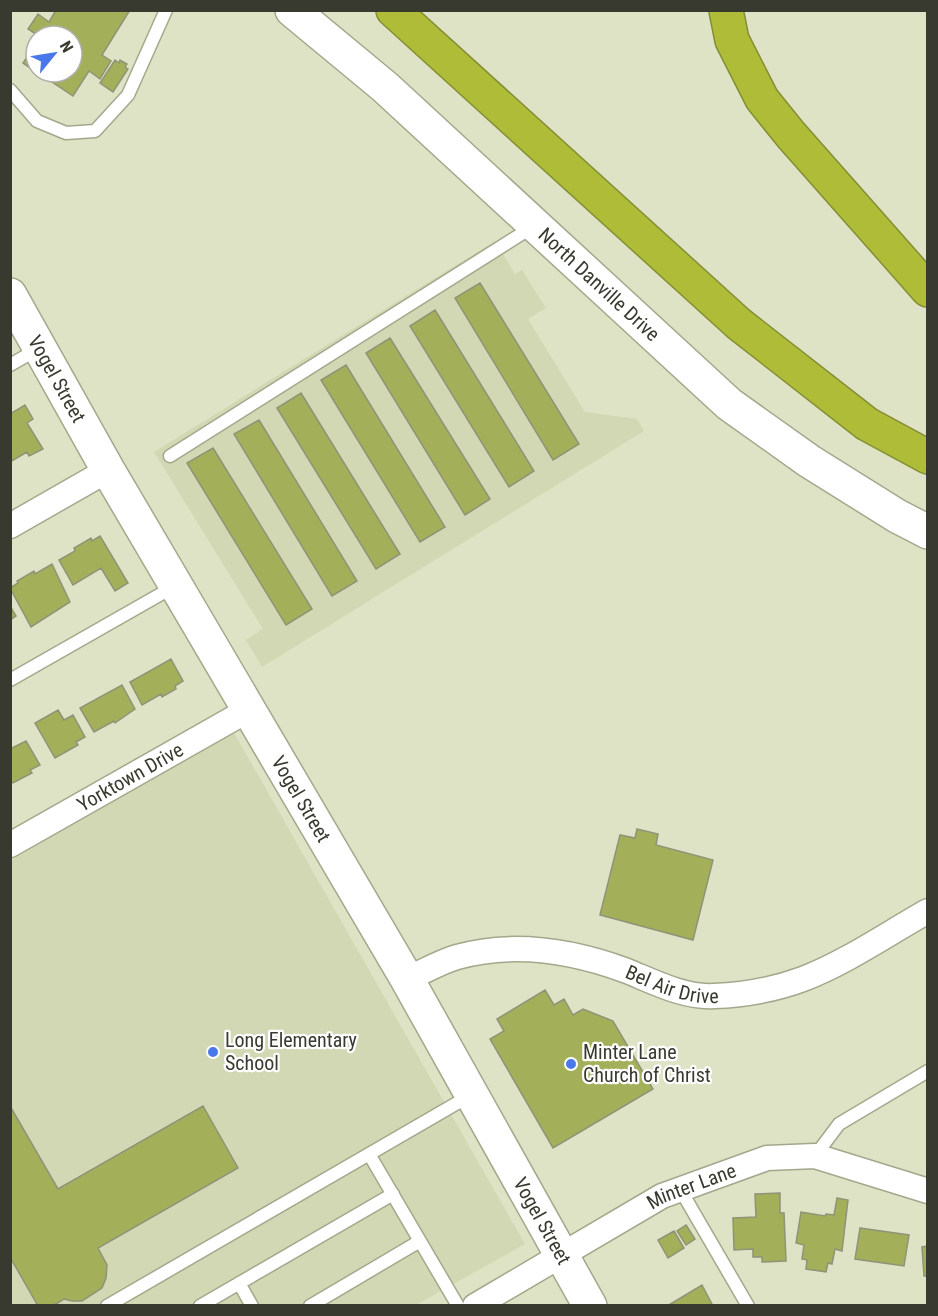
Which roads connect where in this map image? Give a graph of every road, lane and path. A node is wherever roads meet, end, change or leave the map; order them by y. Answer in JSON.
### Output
{"nodes":[{"id":1,"x":166,"y":10,"type":"edge"},
{"id":2,"x":292,"y":10,"type":"edge"},
{"id":3,"x":393,"y":10,"type":"edge"},
{"id":4,"x":726,"y":10,"type":"edge"},
{"id":5,"x":10,"y":90,"type":"edge"},
{"id":6,"x":535,"y":226,"type":"junction"},
{"id":7,"x":927,"y":290,"type":"edge"},
{"id":8,"x":10,"y":295,"type":"edge"},
{"id":9,"x":40,"y":348,"type":"junction"},
{"id":10,"x":10,"y":365,"type":"edge"},
{"id":11,"x":170,"y":456,"type":"dead end"},
{"id":12,"x":927,"y":457,"type":"edge"},
{"id":13,"x":108,"y":470,"type":"junction"},
{"id":14,"x":10,"y":526,"type":"edge"},
{"id":15,"x":927,"y":532,"type":"edge"},
{"id":16,"x":176,"y":586,"type":"junction"},
{"id":17,"x":10,"y":680,"type":"edge"},
{"id":18,"x":250,"y":710,"type":"junction"},
{"id":19,"x":10,"y":845,"type":"edge"},
{"id":20,"x":927,"y":910,"type":"edge"},
{"id":21,"x":407,"y":979,"type":"junction"},
{"id":22,"x":927,"y":1071,"type":"edge"},
{"id":23,"x":471,"y":1095,"type":"junction"},
{"id":24,"x":369,"y":1154,"type":"junction"},
{"id":25,"x":814,"y":1156,"type":"junction"},
{"id":26,"x":680,"y":1189,"type":"junction"},
{"id":27,"x":927,"y":1191,"type":"edge"},
{"id":28,"x":393,"y":1194,"type":"junction"},
{"id":29,"x":420,"y":1241,"type":"junction"},
{"id":30,"x":562,"y":1256,"type":"junction"},
{"id":31,"x":239,"y":1283,"type":"junction"},
{"id":32,"x":107,"y":1305,"type":"edge"},
{"id":33,"x":200,"y":1305,"type":"edge"},
{"id":34,"x":252,"y":1305,"type":"edge"},
{"id":35,"x":310,"y":1305,"type":"edge"},
{"id":36,"x":458,"y":1305,"type":"edge"},
{"id":37,"x":475,"y":1305,"type":"edge"},
{"id":38,"x":590,"y":1305,"type":"edge"},
{"id":39,"x":748,"y":1305,"type":"edge"}],
"edges":[{"from":1,"to":5,"type":"lane"},
{"from":2,"to":6,"type":"street","name":"North Danville Drive"},
{"from":3,"to":12,"type":"highway"},
{"from":4,"to":7,"type":"highway"},
{"from":6,"to":11,"type":"lane"},
{"from":6,"to":15,"type":"street","name":"North Danville Drive"},
{"from":8,"to":9,"type":"street","name":"Vogel Street"},
{"from":9,"to":10,"type":"lane"},
{"from":9,"to":13,"type":"street","name":"Vogel Street"},
{"from":13,"to":14,"type":"street"},
{"from":13,"to":16,"type":"street","name":"Vogel Street"},
{"from":16,"to":17,"type":"lane"},
{"from":16,"to":18,"type":"street","name":"Vogel Street"},
{"from":18,"to":19,"type":"street","name":"Yorktown Drive"},
{"from":18,"to":21,"type":"street","name":"Vogel Street"},
{"from":20,"to":21,"type":"street","name":"Bel Air Drive"},
{"from":21,"to":23,"type":"street","name":"Vogel Street"},
{"from":22,"to":25,"type":"lane"},
{"from":23,"to":24,"type":"lane"},
{"from":23,"to":30,"type":"street","name":"Vogel Street"},
{"from":24,"to":28,"type":"lane"},
{"from":24,"to":32,"type":"lane"},
{"from":25,"to":26,"type":"street","name":"Minter Lane"},
{"from":25,"to":27,"type":"street","name":"Minter Lane"},
{"from":26,"to":30,"type":"street","name":"Minter Lane"},
{"from":26,"to":39,"type":"lane"},
{"from":28,"to":29,"type":"lane"},
{"from":28,"to":31,"type":"lane"},
{"from":29,"to":35,"type":"lane"},
{"from":29,"to":36,"type":"lane"},
{"from":30,"to":37,"type":"street","name":"Minter Lane"},
{"from":30,"to":38,"type":"street","name":"Vogel Street"},
{"from":31,"to":33,"type":"lane"},
{"from":31,"to":34,"type":"lane"}]}
